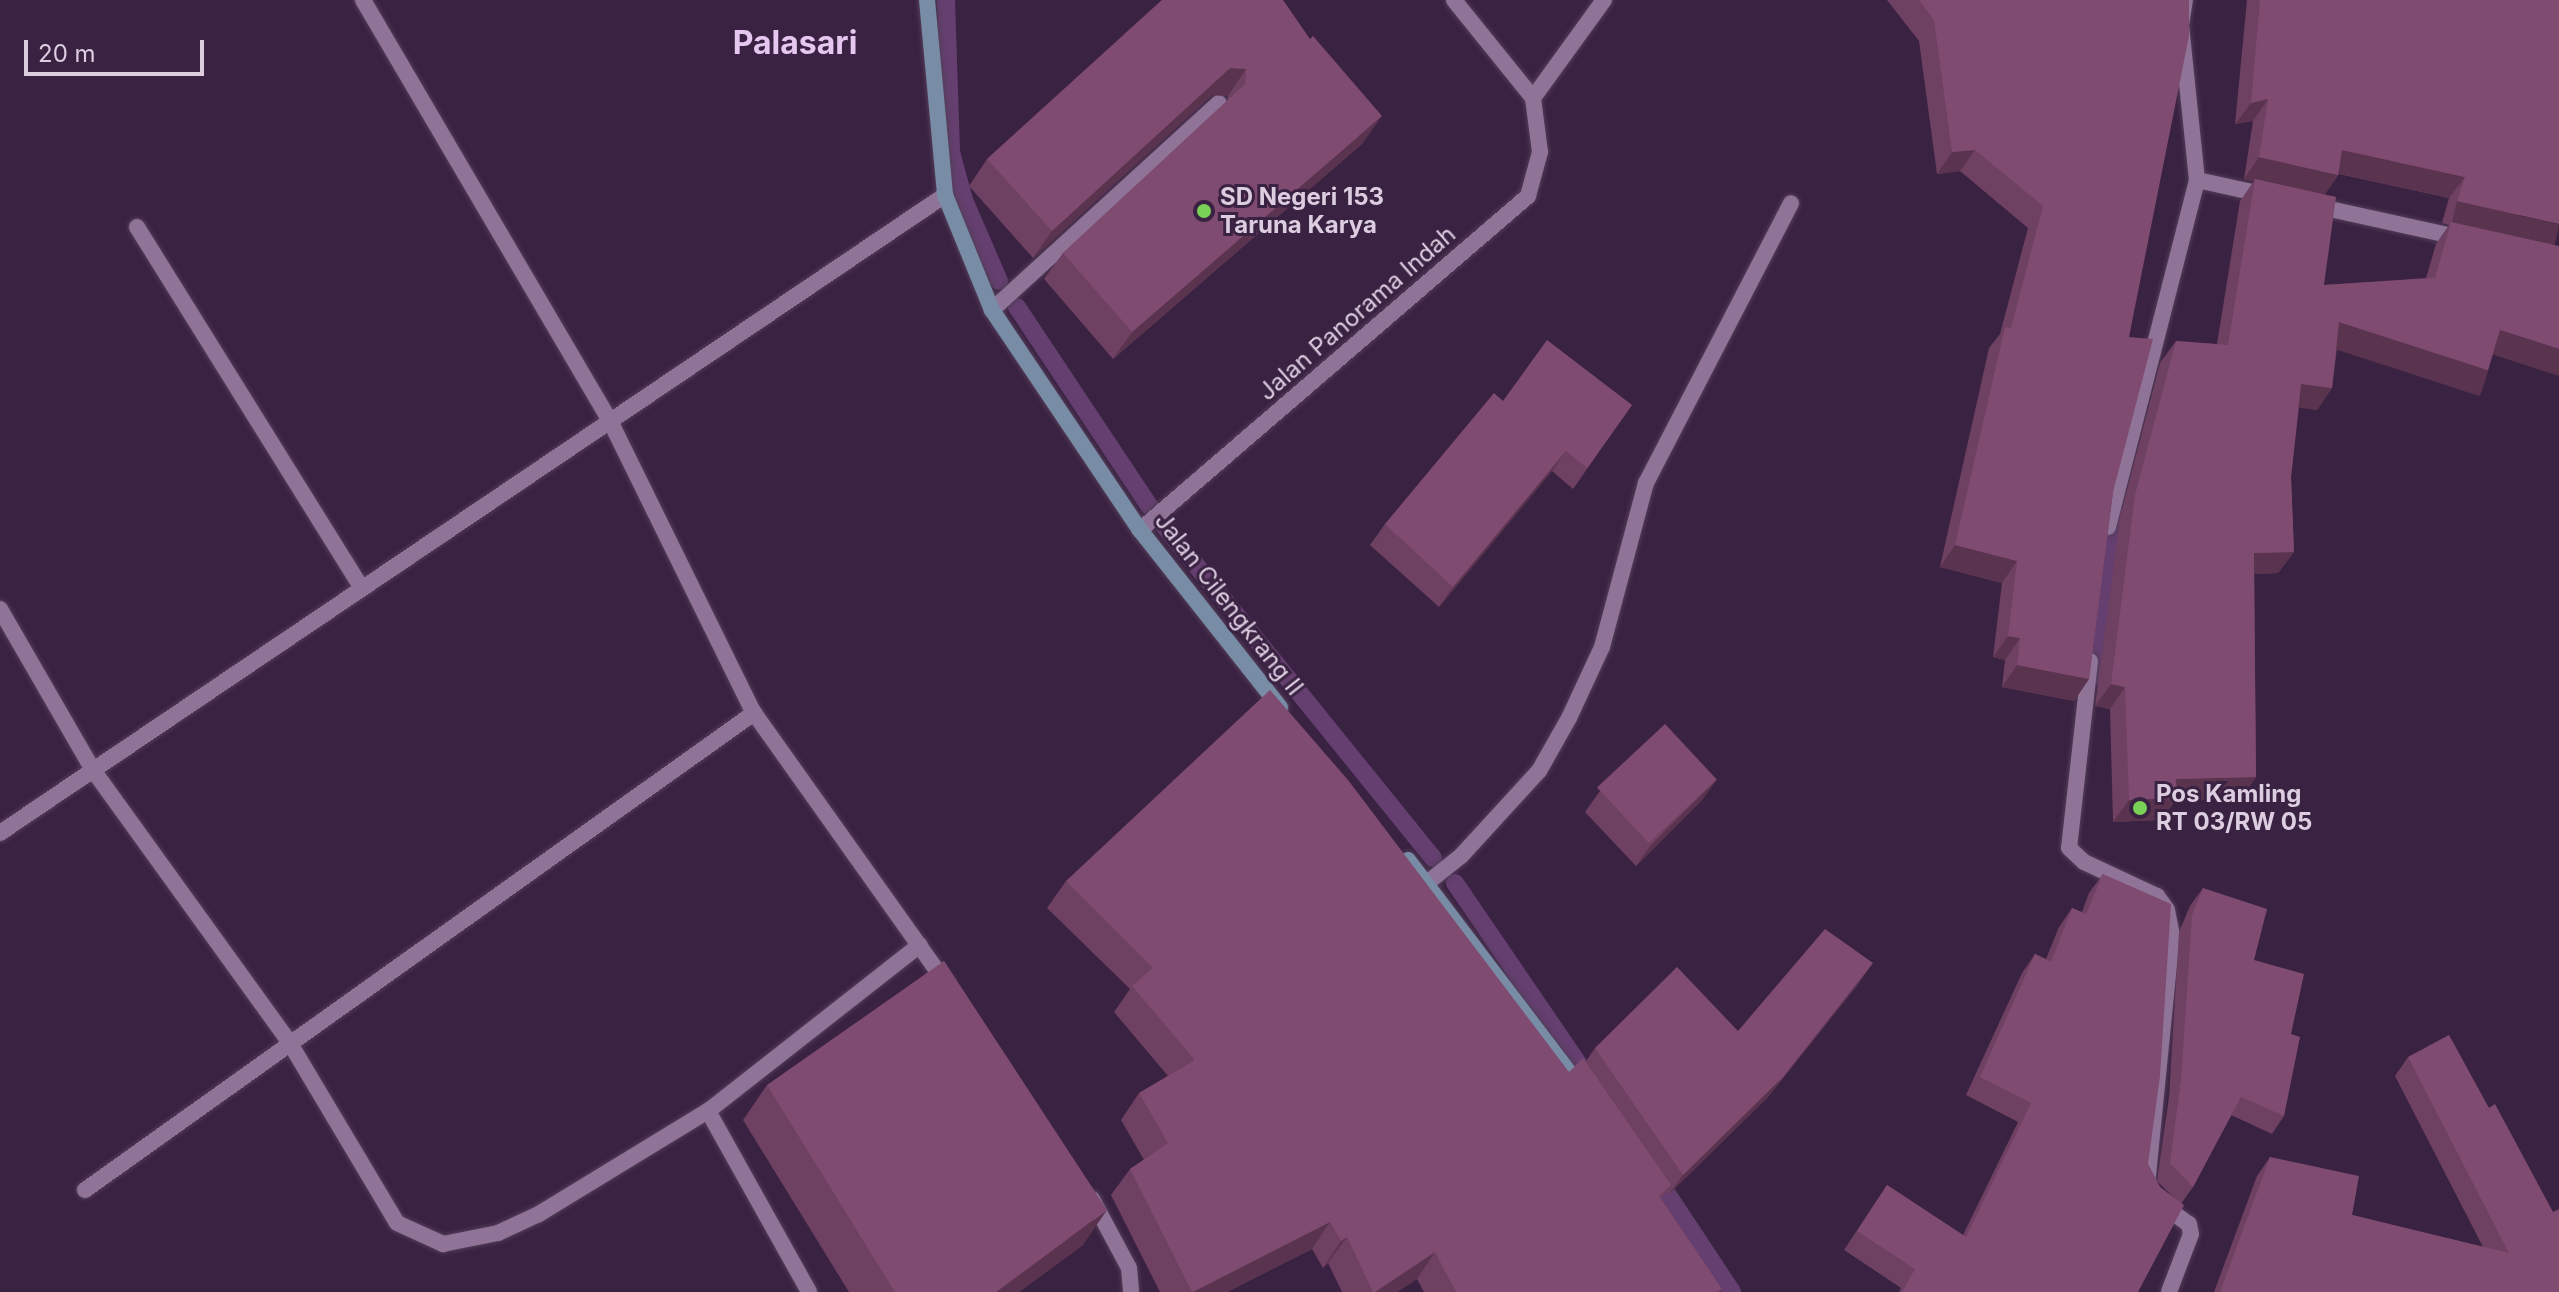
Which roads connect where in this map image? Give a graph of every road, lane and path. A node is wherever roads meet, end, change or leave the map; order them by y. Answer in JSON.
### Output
{"nodes":[{"id":1,"x":363,"y":0,"type":"edge"},
{"id":2,"x":927,"y":0,"type":"edge"},
{"id":3,"x":1454,"y":0,"type":"edge"},
{"id":4,"x":1604,"y":0,"type":"edge"},
{"id":5,"x":2185,"y":0,"type":"edge"},
{"id":6,"x":1533,"y":98,"type":"junction"},
{"id":7,"x":1219,"y":103,"type":"edge"},
{"id":8,"x":2197,"y":180,"type":"junction"},
{"id":9,"x":945,"y":195,"type":"junction"},
{"id":10,"x":1791,"y":203,"type":"dead end"},
{"id":11,"x":137,"y":227,"type":"dead end"},
{"id":12,"x":2484,"y":243,"type":"edge"},
{"id":13,"x":992,"y":310,"type":"junction"},
{"id":14,"x":611,"y":423,"type":"junction"},
{"id":15,"x":1140,"y":530,"type":"junction"},
{"id":16,"x":2105,"y":547,"type":"edge"},
{"id":17,"x":362,"y":588,"type":"junction"},
{"id":18,"x":0,"y":609,"type":"edge"},
{"id":19,"x":2093,"y":641,"type":"edge"},
{"id":20,"x":754,"y":713,"type":"junction"},
{"id":21,"x":1287,"y":716,"type":"edge"},
{"id":22,"x":93,"y":770,"type":"junction"},
{"id":23,"x":0,"y":833,"type":"edge"},
{"id":24,"x":1398,"y":849,"type":"edge"},
{"id":25,"x":1427,"y":883,"type":"junction"},
{"id":26,"x":920,"y":945,"type":"junction"},
{"id":27,"x":955,"y":996,"type":"edge"},
{"id":28,"x":291,"y":1045,"type":"junction"},
{"id":29,"x":1587,"y":1096,"type":"edge"},
{"id":30,"x":708,"y":1111,"type":"junction"},
{"id":31,"x":1079,"y":1178,"type":"edge"},
{"id":32,"x":85,"y":1190,"type":"dead end"},
{"id":33,"x":809,"y":1292,"type":"edge"},
{"id":34,"x":1131,"y":1292,"type":"edge"},
{"id":35,"x":2169,"y":1292,"type":"edge"}],
"edges":[{"from":1,"to":14,"type":"street"},
{"from":2,"to":9,"type":"street","name":"Jalan Cilengkrang II"},
{"from":3,"to":6,"type":"street"},
{"from":4,"to":6,"type":"street"},
{"from":5,"to":8,"type":"street"},
{"from":6,"to":15,"type":"street","name":"Jalan Panorama Indah"},
{"from":7,"to":13,"type":"street"},
{"from":8,"to":12,"type":"street"},
{"from":8,"to":16,"type":"street"},
{"from":9,"to":13,"type":"street","name":"Jalan Cilengkrang II"},
{"from":9,"to":14,"type":"street"},
{"from":10,"to":25,"type":"street"},
{"from":11,"to":17,"type":"street"},
{"from":13,"to":15,"type":"street","name":"Jalan Cilengkrang II"},
{"from":14,"to":17,"type":"street"},
{"from":14,"to":20,"type":"street"},
{"from":15,"to":21,"type":"street","name":"Jalan Cilengkrang II"},
{"from":17,"to":22,"type":"street"},
{"from":18,"to":22,"type":"street"},
{"from":19,"to":35,"type":"street"},
{"from":20,"to":26,"type":"street"},
{"from":20,"to":28,"type":"street"},
{"from":22,"to":23,"type":"street"},
{"from":22,"to":28,"type":"street"},
{"from":24,"to":25,"type":"street"},
{"from":25,"to":29,"type":"street"},
{"from":26,"to":27,"type":"street"},
{"from":26,"to":30,"type":"street"},
{"from":28,"to":30,"type":"street"},
{"from":28,"to":32,"type":"street"},
{"from":30,"to":33,"type":"street"},
{"from":31,"to":34,"type":"street"}]}
